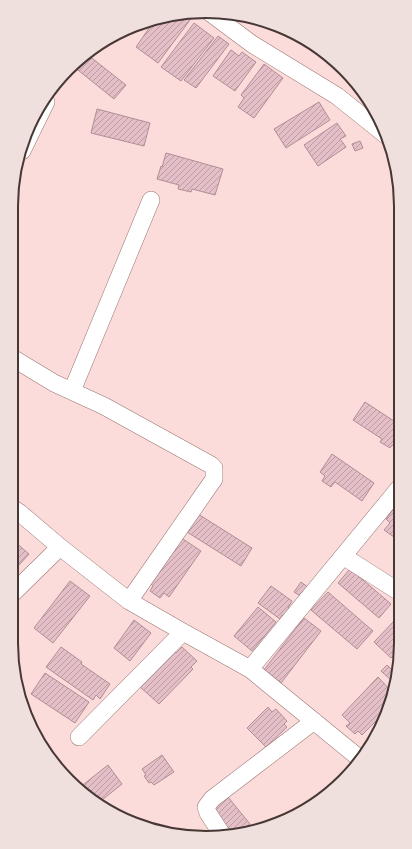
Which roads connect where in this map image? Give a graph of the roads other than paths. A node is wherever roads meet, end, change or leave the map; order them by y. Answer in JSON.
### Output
{"nodes":[{"id":1,"x":217,"y":18,"type":"edge"},
{"id":2,"x":377,"y":128,"type":"edge"},
{"id":3,"x":151,"y":200,"type":"dead end"},
{"id":4,"x":18,"y":361,"type":"edge"},
{"id":5,"x":72,"y":391,"type":"junction"},
{"id":6,"x":394,"y":494,"type":"edge"},
{"id":7,"x":18,"y":512,"type":"edge"},
{"id":8,"x":60,"y":547,"type":"junction"},
{"id":9,"x":343,"y":556,"type":"junction"},
{"id":10,"x":18,"y":588,"type":"edge"},
{"id":11,"x":394,"y":589,"type":"edge"},
{"id":12,"x":129,"y":601,"type":"junction"},
{"id":13,"x":183,"y":632,"type":"junction"},
{"id":14,"x":250,"y":669,"type":"junction"},
{"id":15,"x":314,"y":721,"type":"junction"},
{"id":16,"x":79,"y":737,"type":"dead end"},
{"id":17,"x":356,"y":756,"type":"edge"},
{"id":18,"x":220,"y":831,"type":"edge"}],
"edges":[{"from":1,"to":2,"type":"street"},
{"from":3,"to":5,"type":"street"},
{"from":4,"to":5,"type":"street"},
{"from":5,"to":12,"type":"street"},
{"from":6,"to":9,"type":"street"},
{"from":7,"to":8,"type":"street"},
{"from":8,"to":10,"type":"street"},
{"from":8,"to":12,"type":"street"},
{"from":9,"to":11,"type":"street"},
{"from":9,"to":14,"type":"street"},
{"from":12,"to":13,"type":"street"},
{"from":13,"to":14,"type":"street"},
{"from":13,"to":16,"type":"street"},
{"from":14,"to":15,"type":"street"},
{"from":15,"to":17,"type":"street"},
{"from":15,"to":18,"type":"street"}]}
